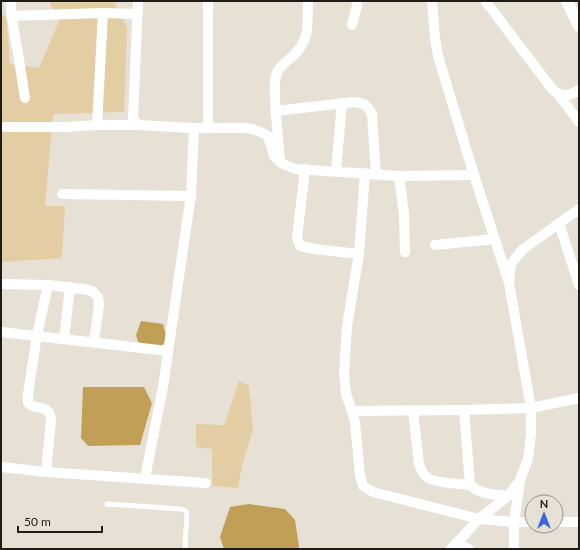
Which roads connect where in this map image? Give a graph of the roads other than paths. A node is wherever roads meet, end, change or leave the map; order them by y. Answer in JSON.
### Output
{"nodes":[{"id":1,"x":11,"y":1,"type":"edge"},
{"id":2,"x":138,"y":1,"type":"edge"},
{"id":3,"x":208,"y":1,"type":"edge"},
{"id":4,"x":308,"y":1,"type":"edge"},
{"id":5,"x":358,"y":1,"type":"edge"},
{"id":6,"x":432,"y":1,"type":"edge"},
{"id":7,"x":567,"y":1,"type":"edge"},
{"id":8,"x":486,"y":2,"type":"edge"},
{"id":9,"x":103,"y":13,"type":"junction"},
{"id":10,"x":138,"y":14,"type":"junction"},
{"id":11,"x":11,"y":16,"type":"junction"},
{"id":12,"x":352,"y":25,"type":"dead end"},
{"id":13,"x":579,"y":26,"type":"edge"},
{"id":14,"x":579,"y":90,"type":"edge"},
{"id":15,"x":559,"y":95,"type":"junction"},
{"id":16,"x":25,"y":98,"type":"dead end"},
{"id":17,"x":342,"y":104,"type":"junction"},
{"id":18,"x":276,"y":111,"type":"junction"},
{"id":19,"x":579,"y":122,"type":"edge"},
{"id":20,"x":97,"y":125,"type":"junction"},
{"id":21,"x":138,"y":125,"type":"junction"},
{"id":22,"x":5,"y":128,"type":"dead end"},
{"id":23,"x":194,"y":128,"type":"junction"},
{"id":24,"x":208,"y":128,"type":"junction"},
{"id":25,"x":281,"y":163,"type":"junction"},
{"id":26,"x":305,"y":169,"type":"junction"},
{"id":27,"x":336,"y":171,"type":"junction"},
{"id":28,"x":365,"y":173,"type":"junction"},
{"id":29,"x":376,"y":174,"type":"junction"},
{"id":30,"x":474,"y":175,"type":"junction"},
{"id":31,"x":399,"y":176,"type":"junction"},
{"id":32,"x":62,"y":194,"type":"dead end"},
{"id":33,"x":191,"y":196,"type":"junction"},
{"id":34,"x":579,"y":209,"type":"edge"},
{"id":35,"x":559,"y":224,"type":"junction"},
{"id":36,"x":495,"y":238,"type":"junction"},
{"id":37,"x":435,"y":245,"type":"dead end"},
{"id":38,"x":405,"y":252,"type":"dead end"},
{"id":39,"x":359,"y":254,"type":"junction"},
{"id":40,"x":509,"y":283,"type":"junction"},
{"id":41,"x":1,"y":284,"type":"edge"},
{"id":42,"x":48,"y":285,"type":"junction"},
{"id":43,"x":579,"y":285,"type":"edge"},
{"id":44,"x":70,"y":287,"type":"junction"},
{"id":45,"x":1,"y":332,"type":"edge"},
{"id":46,"x":37,"y":335,"type":"junction"},
{"id":47,"x":64,"y":339,"type":"junction"},
{"id":48,"x":94,"y":342,"type":"junction"},
{"id":49,"x":168,"y":351,"type":"junction"},
{"id":50,"x":579,"y":398,"type":"edge"},
{"id":51,"x":531,"y":408,"type":"junction"},
{"id":52,"x":464,"y":410,"type":"junction"},
{"id":53,"x":352,"y":411,"type":"junction"},
{"id":54,"x":413,"y":411,"type":"junction"},
{"id":55,"x":1,"y":467,"type":"edge"},
{"id":56,"x":46,"y":472,"type":"junction"},
{"id":57,"x":145,"y":478,"type":"junction"},
{"id":58,"x":520,"y":480,"type":"junction"},
{"id":59,"x":206,"y":484,"type":"dead end"},
{"id":60,"x":470,"y":485,"type":"junction"},
{"id":61,"x":508,"y":496,"type":"junction"},
{"id":62,"x":107,"y":504,"type":"dead end"},
{"id":63,"x":479,"y":519,"type":"junction"},
{"id":64,"x":514,"y":522,"type":"junction"},
{"id":65,"x":524,"y":522,"type":"edge"},
{"id":66,"x":564,"y":522,"type":"edge"},
{"id":67,"x":579,"y":522,"type":"edge"},
{"id":68,"x":454,"y":546,"type":"edge"},
{"id":69,"x":186,"y":549,"type":"edge"},
{"id":70,"x":469,"y":549,"type":"edge"},
{"id":71,"x":514,"y":549,"type":"edge"}],
"edges":[{"from":1,"to":11,"type":"street"},
{"from":2,"to":10,"type":"street"},
{"from":3,"to":24,"type":"street"},
{"from":4,"to":18,"type":"street"},
{"from":5,"to":12,"type":"street"},
{"from":6,"to":30,"type":"street"},
{"from":7,"to":13,"type":"street"},
{"from":8,"to":15,"type":"street"},
{"from":9,"to":10,"type":"street"},
{"from":9,"to":11,"type":"street"},
{"from":9,"to":20,"type":"street"},
{"from":10,"to":21,"type":"street"},
{"from":11,"to":16,"type":"street"},
{"from":14,"to":15,"type":"street"},
{"from":15,"to":19,"type":"street"},
{"from":17,"to":18,"type":"street"},
{"from":17,"to":27,"type":"street"},
{"from":17,"to":29,"type":"street"},
{"from":18,"to":25,"type":"street"},
{"from":20,"to":21,"type":"street"},
{"from":20,"to":22,"type":"street"},
{"from":21,"to":23,"type":"street"},
{"from":23,"to":24,"type":"street"},
{"from":23,"to":33,"type":"street"},
{"from":24,"to":25,"type":"street"},
{"from":25,"to":26,"type":"street"},
{"from":26,"to":27,"type":"street"},
{"from":26,"to":39,"type":"street"},
{"from":27,"to":28,"type":"street"},
{"from":28,"to":29,"type":"street"},
{"from":28,"to":39,"type":"street"},
{"from":29,"to":31,"type":"street"},
{"from":30,"to":31,"type":"street"},
{"from":30,"to":36,"type":"street"},
{"from":31,"to":38,"type":"street"},
{"from":32,"to":33,"type":"street"},
{"from":33,"to":49,"type":"street"},
{"from":34,"to":35,"type":"street"},
{"from":35,"to":40,"type":"street"},
{"from":35,"to":43,"type":"street"},
{"from":36,"to":37,"type":"street"},
{"from":36,"to":40,"type":"street"},
{"from":39,"to":53,"type":"street"},
{"from":40,"to":51,"type":"street"},
{"from":41,"to":42,"type":"street"},
{"from":42,"to":44,"type":"street"},
{"from":42,"to":46,"type":"street"},
{"from":44,"to":47,"type":"street"},
{"from":44,"to":48,"type":"street"},
{"from":45,"to":46,"type":"street"},
{"from":46,"to":47,"type":"street"},
{"from":46,"to":56,"type":"street"},
{"from":47,"to":48,"type":"street"},
{"from":48,"to":49,"type":"street"},
{"from":49,"to":57,"type":"street"},
{"from":50,"to":51,"type":"street"},
{"from":51,"to":52,"type":"street"},
{"from":51,"to":58,"type":"street"},
{"from":52,"to":54,"type":"street"},
{"from":52,"to":60,"type":"street"},
{"from":53,"to":54,"type":"street"},
{"from":53,"to":63,"type":"street"},
{"from":54,"to":60,"type":"street"},
{"from":55,"to":56,"type":"street"},
{"from":56,"to":57,"type":"street"},
{"from":57,"to":59,"type":"street"},
{"from":58,"to":61,"type":"street"},
{"from":58,"to":64,"type":"street"},
{"from":60,"to":61,"type":"street"},
{"from":61,"to":63,"type":"street"},
{"from":62,"to":69,"type":"lane"},
{"from":63,"to":64,"type":"street"},
{"from":63,"to":68,"type":"street"},
{"from":64,"to":65,"type":"street"},
{"from":64,"to":71,"type":"street"},
{"from":66,"to":67,"type":"street"},
{"from":68,"to":70,"type":"street"}]}
